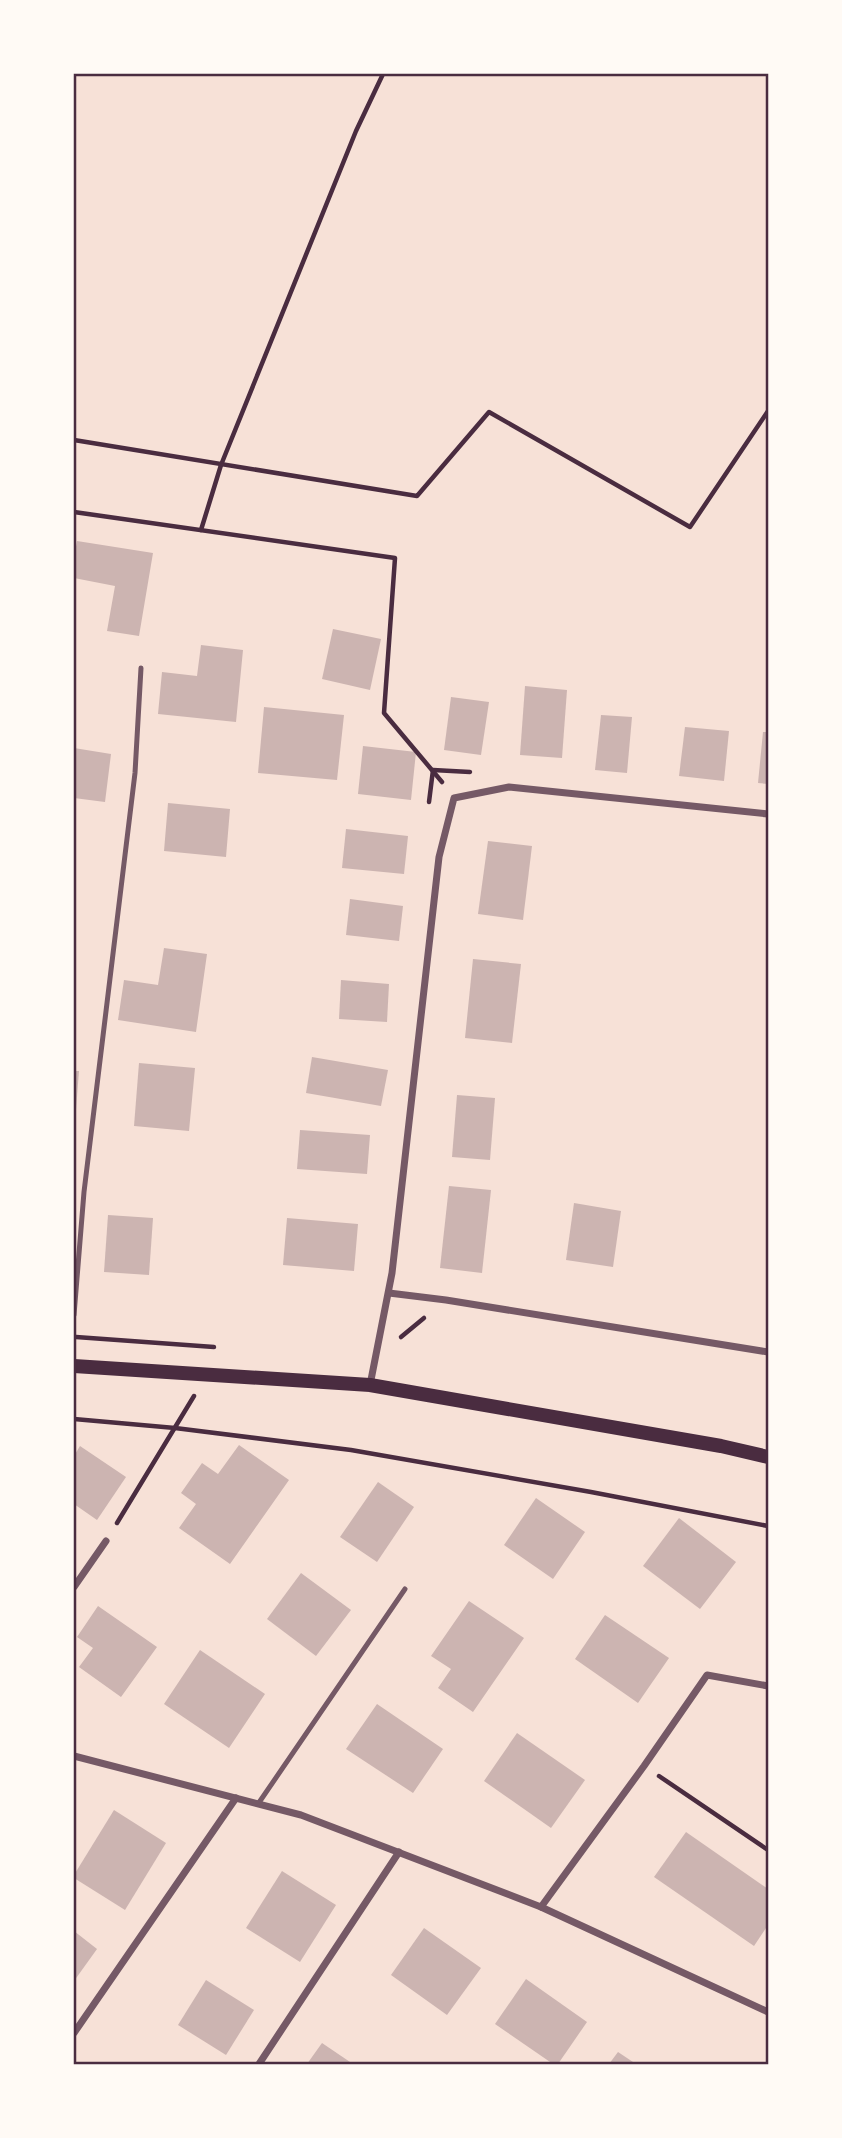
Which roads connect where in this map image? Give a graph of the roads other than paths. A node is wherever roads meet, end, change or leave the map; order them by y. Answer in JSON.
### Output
{"nodes":[{"id":1,"x":141,"y":668,"type":"dead end"},
{"id":2,"x":768,"y":814,"type":"edge"},
{"id":3,"x":389,"y":1293,"type":"junction"},
{"id":4,"x":74,"y":1315,"type":"edge"},
{"id":5,"x":768,"y":1352,"type":"edge"},
{"id":6,"x":74,"y":1366,"type":"edge"},
{"id":7,"x":370,"y":1385,"type":"junction"},
{"id":8,"x":768,"y":1457,"type":"edge"},
{"id":9,"x":106,"y":1541,"type":"road end"},
{"id":10,"x":74,"y":1587,"type":"edge"},
{"id":11,"x":405,"y":1589,"type":"dead end"},
{"id":12,"x":768,"y":1686,"type":"edge"},
{"id":13,"x":74,"y":1756,"type":"edge"},
{"id":14,"x":236,"y":1798,"type":"junction"},
{"id":15,"x":258,"y":1804,"type":"junction"},
{"id":16,"x":399,"y":1852,"type":"junction"},
{"id":17,"x":541,"y":1907,"type":"junction"},
{"id":18,"x":768,"y":2012,"type":"edge"},
{"id":19,"x":74,"y":2033,"type":"edge"},
{"id":20,"x":259,"y":2064,"type":"edge"}],
"edges":[{"from":1,"to":4,"type":"lane"},
{"from":2,"to":3,"type":"street"},
{"from":3,"to":5,"type":"street"},
{"from":3,"to":7,"type":"street"},
{"from":6,"to":7,"type":"main road"},
{"from":7,"to":8,"type":"main road"},
{"from":9,"to":10,"type":"street"},
{"from":11,"to":15,"type":"lane"},
{"from":12,"to":17,"type":"street"},
{"from":13,"to":14,"type":"street"},
{"from":14,"to":15,"type":"street"},
{"from":14,"to":19,"type":"street"},
{"from":15,"to":16,"type":"street"},
{"from":16,"to":17,"type":"street"},
{"from":16,"to":20,"type":"street"},
{"from":17,"to":18,"type":"street"}]}
